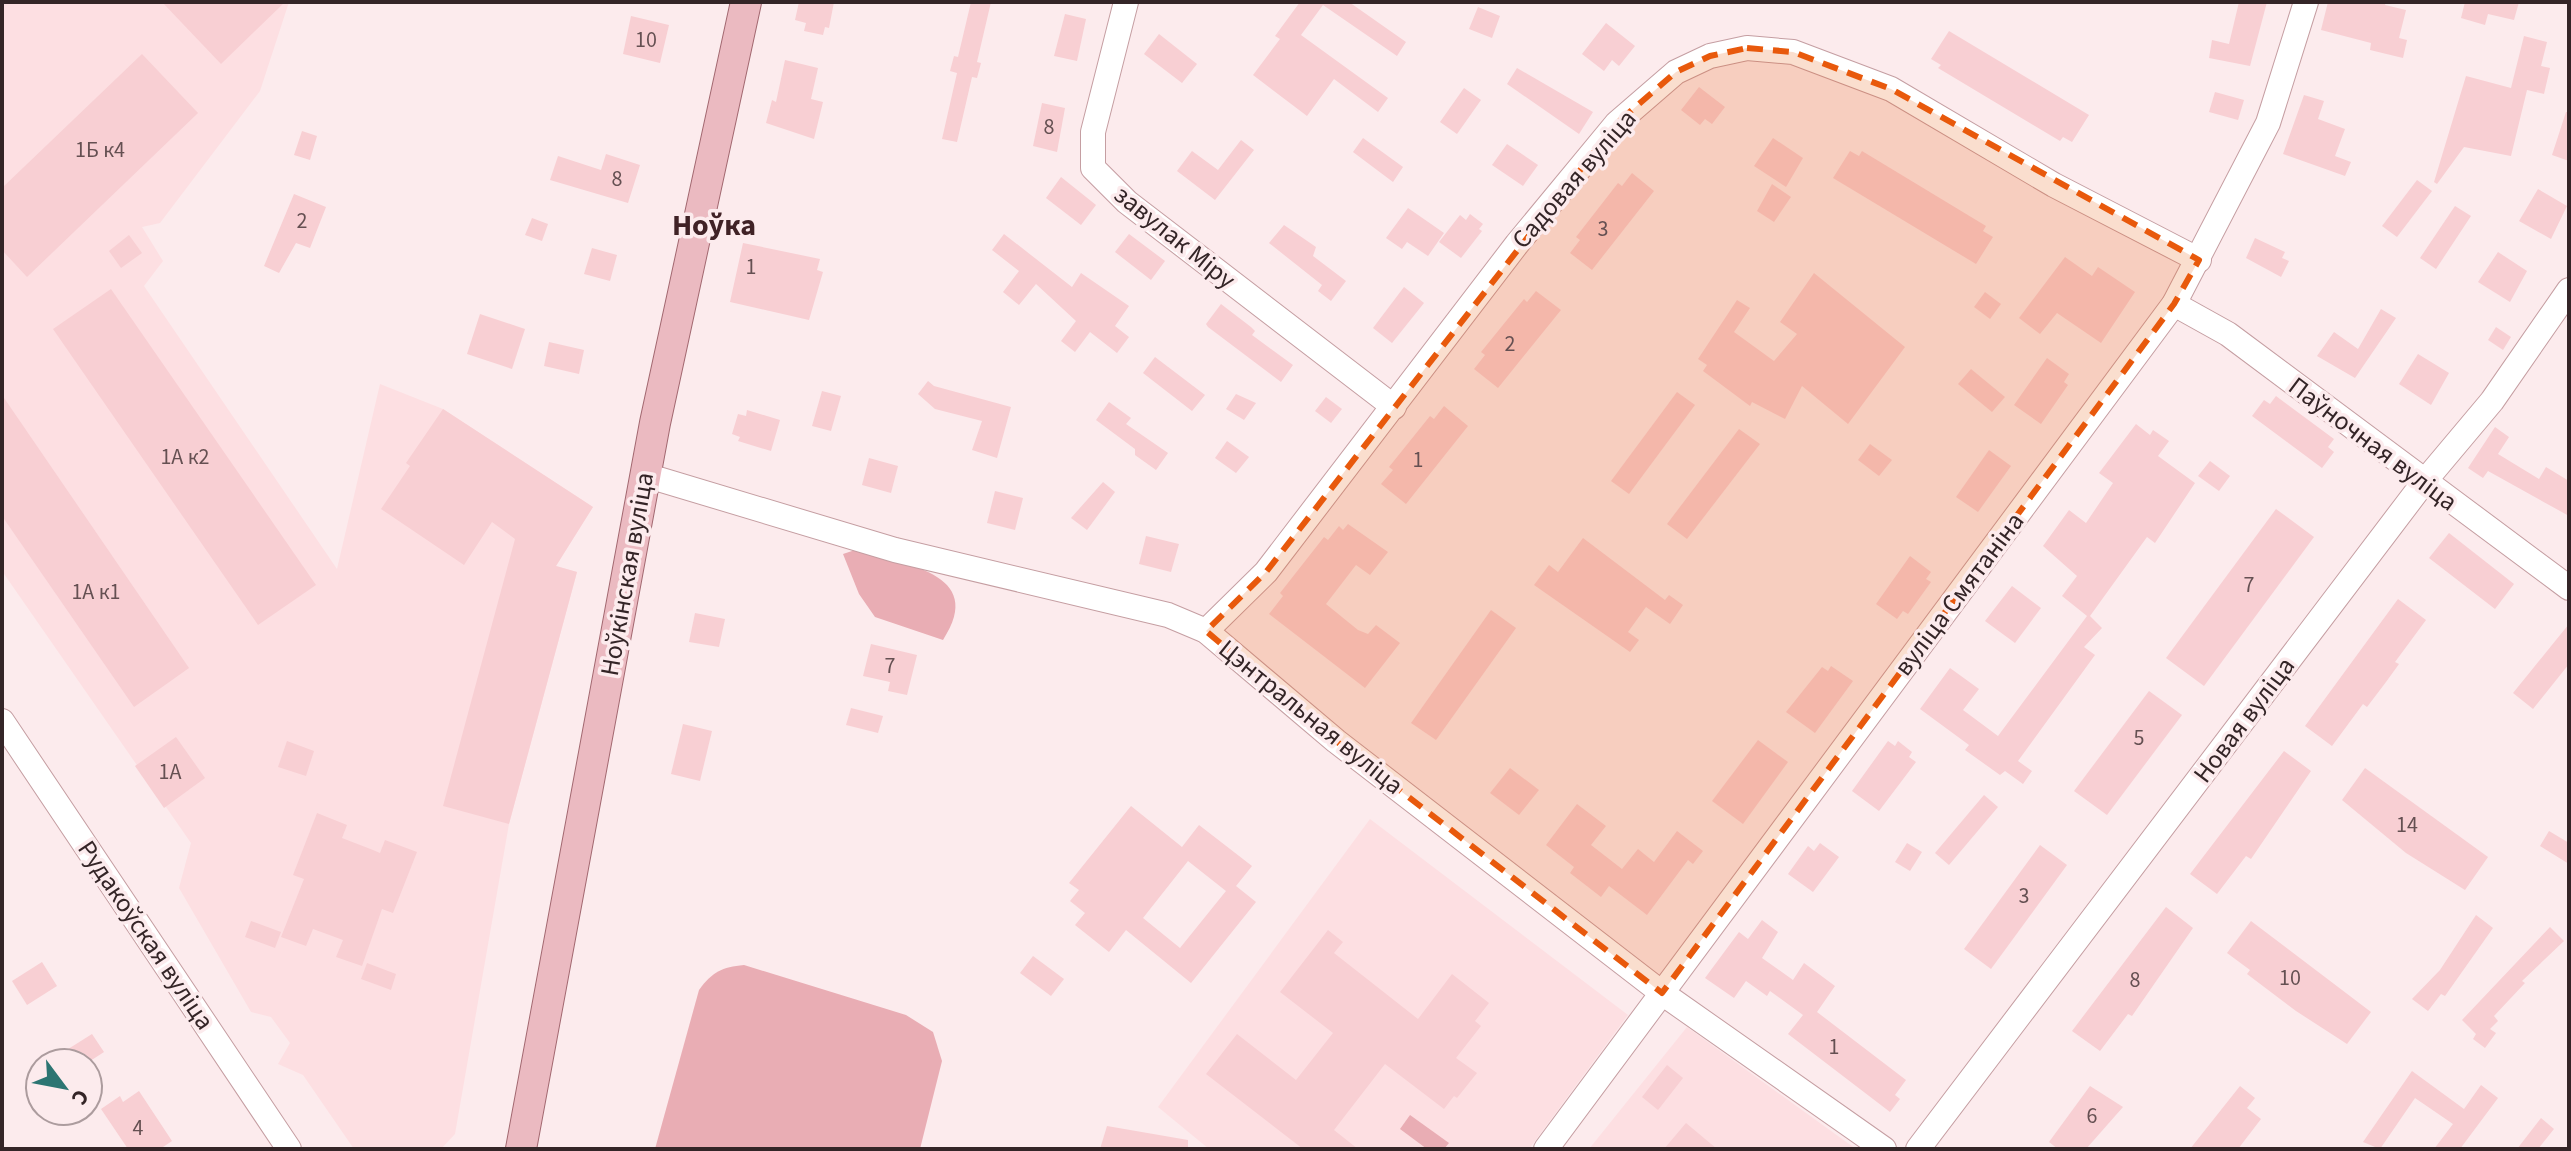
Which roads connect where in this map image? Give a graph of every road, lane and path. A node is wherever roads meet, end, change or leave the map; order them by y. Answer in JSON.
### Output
{"nodes":[{"id":1,"x":746,"y":2,"type":"edge"},
{"id":2,"x":1126,"y":2,"type":"edge"},
{"id":3,"x":2306,"y":2,"type":"edge"},
{"id":4,"x":2199,"y":260,"type":"junction"},
{"id":5,"x":2569,"y":290,"type":"edge"},
{"id":6,"x":2174,"y":304,"type":"junction"},
{"id":7,"x":1394,"y":407,"type":"junction"},
{"id":8,"x":645,"y":475,"type":"junction"},
{"id":9,"x":2424,"y":482,"type":"junction"},
{"id":10,"x":2569,"y":588,"type":"edge"},
{"id":11,"x":1206,"y":631,"type":"junction"},
{"id":12,"x":2,"y":721,"type":"edge"},
{"id":13,"x":1662,"y":993,"type":"junction"},
{"id":14,"x":289,"y":1149,"type":"edge"},
{"id":15,"x":521,"y":1149,"type":"edge"},
{"id":16,"x":1546,"y":1149,"type":"edge"},
{"id":17,"x":1884,"y":1149,"type":"edge"},
{"id":18,"x":1918,"y":1149,"type":"edge"}],
"edges":[{"from":1,"to":8,"type":"main road","name":"Ноўкінская вуліца"},
{"from":2,"to":7,"type":"street","name":"завулак Міру"},
{"from":3,"to":4,"type":"street","name":"вуліца Смятаніна"},
{"from":4,"to":6,"type":"street","name":"вуліца Смятаніна"},
{"from":4,"to":7,"type":"street","name":"Садовая вуліца"},
{"from":5,"to":9,"type":"street","name":"Новая вуліца"},
{"from":6,"to":9,"type":"street","name":"Паўночная вуліца"},
{"from":6,"to":13,"type":"street","name":"вуліца Смятаніна"},
{"from":7,"to":11,"type":"street","name":"Садовая вуліца"},
{"from":8,"to":11,"type":"street","name":"Цэнтральная вуліца"},
{"from":8,"to":15,"type":"main road","name":"Ноўкінская вуліца"},
{"from":9,"to":10,"type":"street","name":"Паўночная вуліца"},
{"from":9,"to":18,"type":"street","name":"Новая вуліца"},
{"from":11,"to":13,"type":"street","name":"Цэнтральная вуліца"},
{"from":12,"to":14,"type":"street","name":"Рудакоўская вуліца"},
{"from":13,"to":16,"type":"street","name":"вуліца Смятаніна"},
{"from":13,"to":17,"type":"street","name":"Цэнтральная вуліца"}]}
